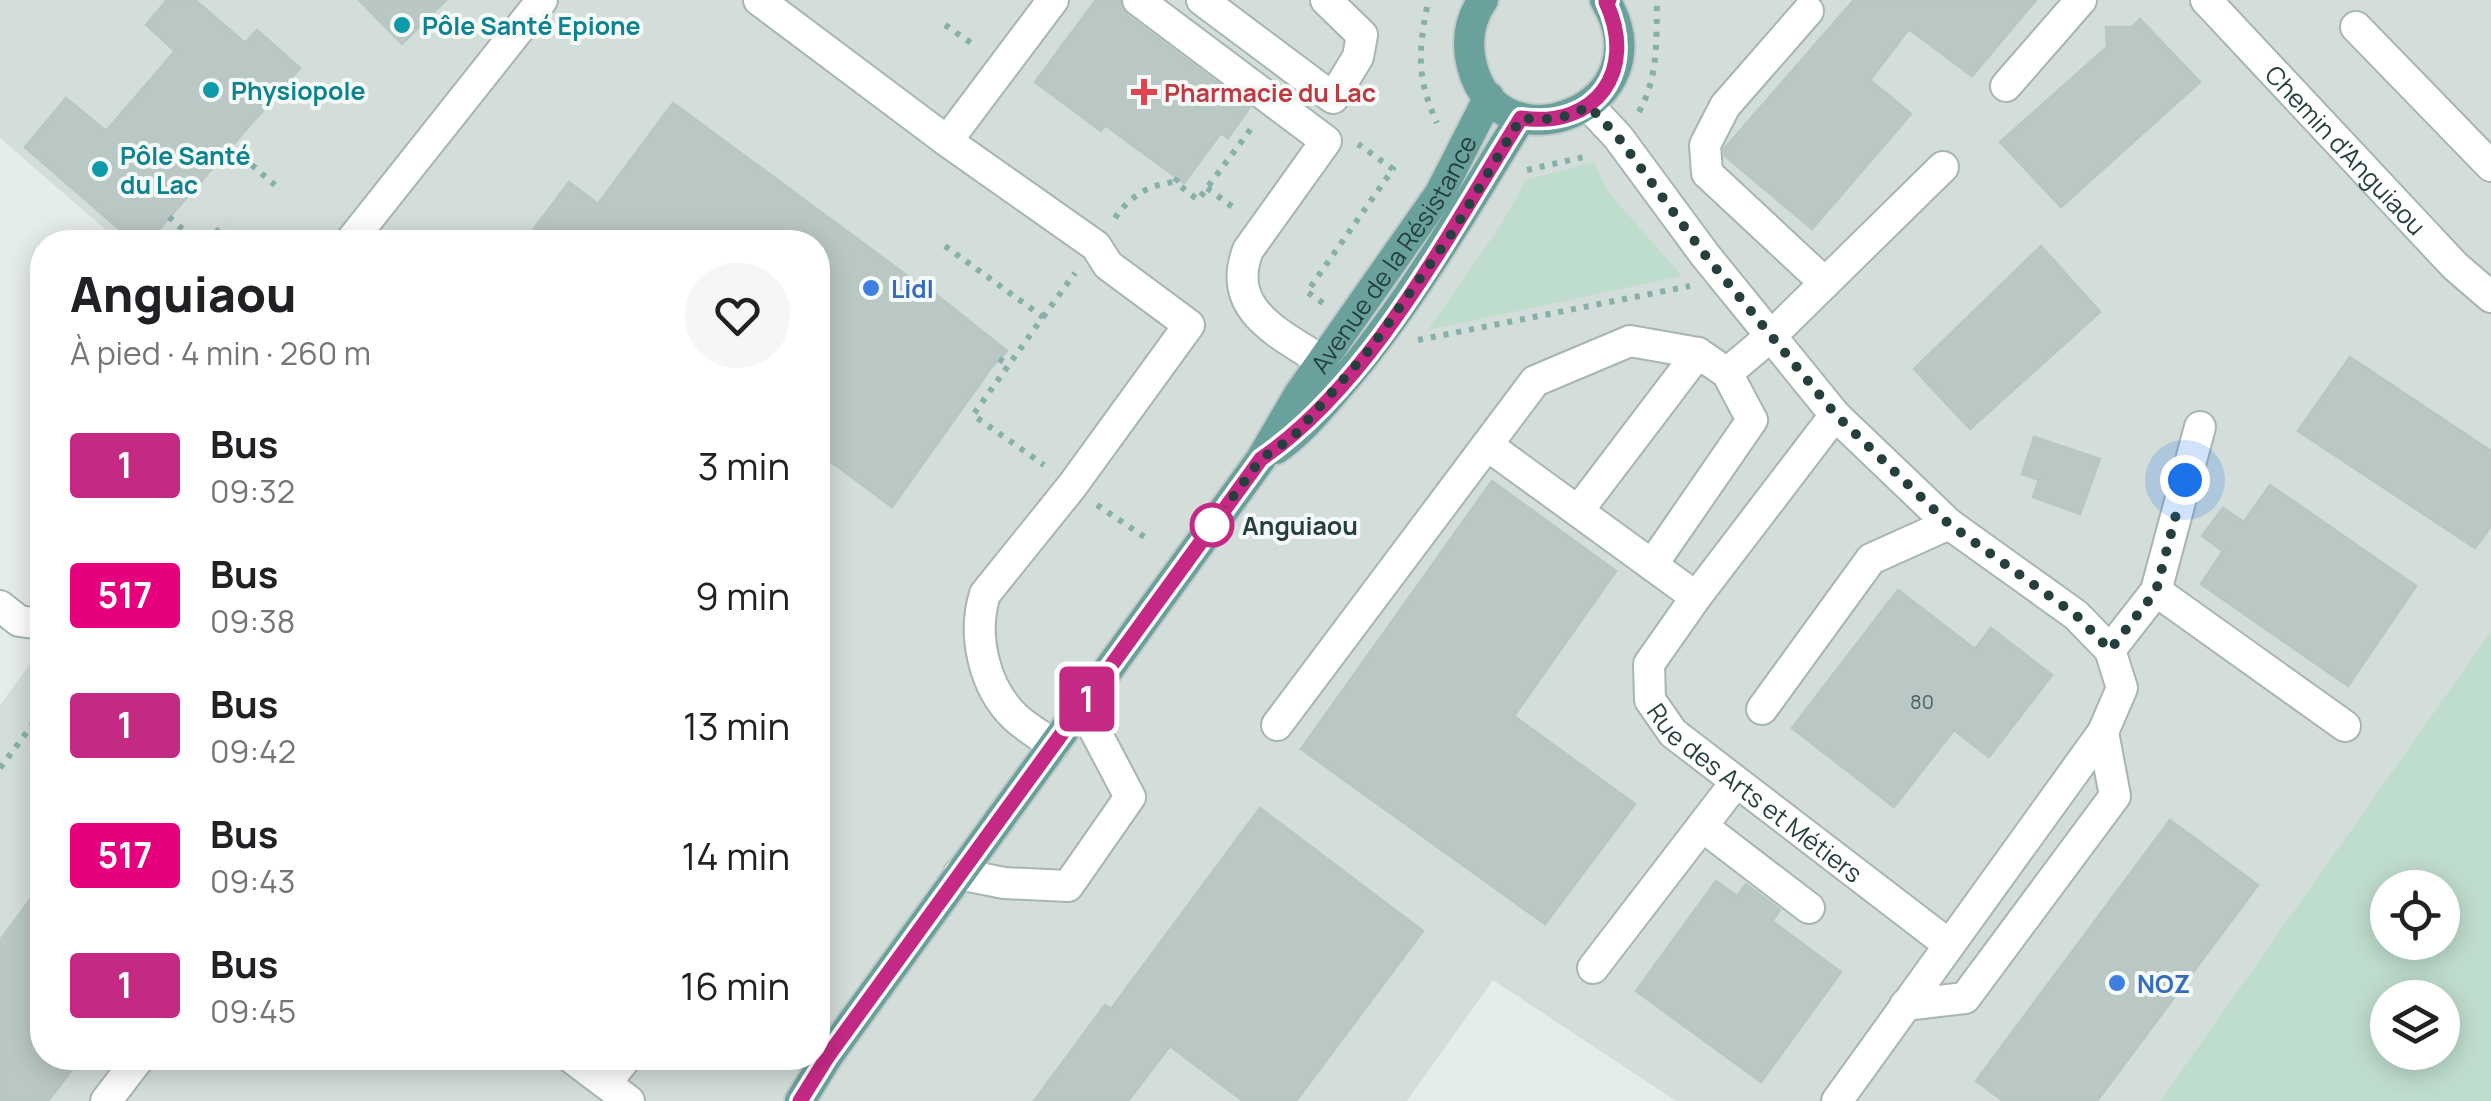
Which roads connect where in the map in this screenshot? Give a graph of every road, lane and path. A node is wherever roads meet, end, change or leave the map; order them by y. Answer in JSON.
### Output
{"nodes":[{"id":1,"x":542,"y":0,"type":"edge"},
{"id":2,"x":759,"y":0,"type":"edge"},
{"id":3,"x":1052,"y":0,"type":"edge"},
{"id":4,"x":1138,"y":0,"type":"edge"},
{"id":5,"x":1202,"y":0,"type":"edge"},
{"id":6,"x":1326,"y":0,"type":"edge"},
{"id":7,"x":2082,"y":0,"type":"edge"},
{"id":8,"x":2206,"y":0,"type":"edge"},
{"id":9,"x":1480,"y":1,"type":"edge"},
{"id":10,"x":1607,"y":1,"type":"edge"},
{"id":11,"x":1427,"y":6,"type":"dead end"},
{"id":12,"x":1808,"y":11,"type":"dead end"},
{"id":13,"x":945,"y":25,"type":"dead end"},
{"id":14,"x":2356,"y":27,"type":"dead end"},
{"id":15,"x":986,"y":54,"type":"dead end"},
{"id":16,"x":2006,"y":86,"type":"dead end"},
{"id":17,"x":1488,"y":98,"type":"junction"},
{"id":18,"x":1589,"y":106,"type":"junction"},
{"id":19,"x":1521,"y":118,"type":"junction"},
{"id":20,"x":1439,"y":128,"type":"dead end"},
{"id":21,"x":948,"y":141,"type":"junction"},
{"id":22,"x":232,"y":148,"type":"dead end"},
{"id":23,"x":1590,"y":156,"type":"dead end"},
{"id":24,"x":1384,"y":164,"type":"dead end"},
{"id":25,"x":2491,"y":166,"type":"edge"},
{"id":26,"x":1943,"y":167,"type":"dead end"},
{"id":27,"x":1524,"y":170,"type":"dead end"},
{"id":28,"x":1175,"y":182,"type":"dead end"},
{"id":29,"x":275,"y":186,"type":"dead end"},
{"id":30,"x":1207,"y":188,"type":"dead end"},
{"id":31,"x":1128,"y":199,"type":"dead end"},
{"id":32,"x":1242,"y":214,"type":"dead end"},
{"id":33,"x":169,"y":217,"type":"dead end"},
{"id":34,"x":226,"y":222,"type":"dead end"},
{"id":35,"x":184,"y":230,"type":"edge"},
{"id":36,"x":218,"y":230,"type":"edge"},
{"id":37,"x":360,"y":230,"type":"edge"},
{"id":38,"x":945,"y":246,"type":"dead end"},
{"id":39,"x":1725,"y":279,"type":"junction"},
{"id":40,"x":1825,"y":283,"type":"junction"},
{"id":41,"x":2491,"y":297,"type":"edge"},
{"id":42,"x":1324,"y":303,"type":"dead end"},
{"id":43,"x":1771,"y":336,"type":"junction"},
{"id":44,"x":1412,"y":342,"type":"dead end"},
{"id":45,"x":1698,"y":353,"type":"junction"},
{"id":46,"x":999,"y":359,"type":"dead end"},
{"id":47,"x":1322,"y":361,"type":"junction"},
{"id":48,"x":1010,"y":365,"type":"junction"},
{"id":49,"x":1726,"y":373,"type":"junction"},
{"id":50,"x":1836,"y":415,"type":"junction"},
{"id":51,"x":2200,"y":427,"type":"dead end"},
{"id":52,"x":1487,"y":444,"type":"junction"},
{"id":53,"x":1261,"y":459,"type":"junction"},
{"id":54,"x":1072,"y":486,"type":"junction"},
{"id":55,"x":1578,"y":511,"type":"junction"},
{"id":56,"x":1949,"y":524,"type":"junction"},
{"id":57,"x":1146,"y":538,"type":"dead end"},
{"id":58,"x":1652,"y":565,"type":"junction"},
{"id":59,"x":2156,"y":591,"type":"junction"},
{"id":60,"x":1696,"y":597,"type":"junction"},
{"id":61,"x":0,"y":606,"type":"edge"},
{"id":62,"x":30,"y":622,"type":"edge"},
{"id":63,"x":2110,"y":650,"type":"junction"},
{"id":64,"x":1082,"y":706,"type":"junction"},
{"id":65,"x":1762,"y":710,"type":"dead end"},
{"id":66,"x":1276,"y":726,"type":"dead end"},
{"id":67,"x":2345,"y":726,"type":"dead end"},
{"id":68,"x":30,"y":728,"type":"edge"},
{"id":69,"x":2103,"y":732,"type":"junction"},
{"id":70,"x":1054,"y":745,"type":"junction"},
{"id":71,"x":0,"y":768,"type":"edge"},
{"id":72,"x":1736,"y":782,"type":"junction"},
{"id":73,"x":1702,"y":826,"type":"junction"},
{"id":74,"x":960,"y":874,"type":"junction"},
{"id":75,"x":1809,"y":908,"type":"dead end"},
{"id":76,"x":1948,"y":944,"type":"junction"},
{"id":77,"x":1593,"y":968,"type":"dead end"},
{"id":78,"x":1905,"y":1005,"type":"junction"},
{"id":79,"x":830,"y":1053,"type":"edge"},
{"id":80,"x":130,"y":1070,"type":"edge"},
{"id":81,"x":588,"y":1070,"type":"edge"},
{"id":82,"x":819,"y":1070,"type":"edge"},
{"id":83,"x":618,"y":1092,"type":"edge"},
{"id":84,"x":106,"y":1101,"type":"edge"},
{"id":85,"x":800,"y":1101,"type":"edge"},
{"id":86,"x":1837,"y":1101,"type":"edge"}],
"edges":[{"from":1,"to":37,"type":"street"},
{"from":2,"to":21,"type":"street"},
{"from":3,"to":21,"type":"street"},
{"from":4,"to":47,"type":"street"},
{"from":5,"to":6,"type":"street"},
{"from":7,"to":16,"type":"street"},
{"from":8,"to":41,"type":"street","name":"Chemin d'Anguiaou"},
{"from":9,"to":17,"type":"main road"},
{"from":10,"to":18,"type":"main road"},
{"from":11,"to":20,"type":"path"},
{"from":12,"to":40,"type":"street"},
{"from":13,"to":15,"type":"path"},
{"from":14,"to":25,"type":"street"},
{"from":17,"to":19,"type":"main road"},
{"from":17,"to":47,"type":"main road","name":"Avenue de la Résistance"},
{"from":18,"to":19,"type":"main road"},
{"from":18,"to":39,"type":"street"},
{"from":19,"to":53,"type":"main road","name":"Avenue de la Résistance"},
{"from":21,"to":54,"type":"street"},
{"from":22,"to":29,"type":"path"},
{"from":23,"to":27,"type":"path"},
{"from":24,"to":42,"type":"path"},
{"from":26,"to":40,"type":"street"},
{"from":28,"to":31,"type":"path"},
{"from":30,"to":32,"type":"path"},
{"from":33,"to":35,"type":"path"},
{"from":34,"to":36,"type":"path"},
{"from":38,"to":48,"type":"path"},
{"from":39,"to":43,"type":"street"},
{"from":39,"to":44,"type":"path"},
{"from":40,"to":43,"type":"street"},
{"from":43,"to":49,"type":"street"},
{"from":43,"to":50,"type":"street"},
{"from":45,"to":49,"type":"street"},
{"from":45,"to":52,"type":"street"},
{"from":45,"to":55,"type":"street"},
{"from":46,"to":48,"type":"path"},
{"from":47,"to":53,"type":"main road","name":"Avenue de la Résistance"},
{"from":48,"to":54,"type":"path"},
{"from":49,"to":58,"type":"street"},
{"from":50,"to":56,"type":"street"},
{"from":50,"to":60,"type":"street","name":"Rue des Arts et Métiers"},
{"from":51,"to":59,"type":"street"},
{"from":52,"to":55,"type":"street"},
{"from":52,"to":66,"type":"street"},
{"from":53,"to":64,"type":"main road","name":"Avenue de la Résistance"},
{"from":54,"to":57,"type":"path"},
{"from":54,"to":70,"type":"street"},
{"from":55,"to":58,"type":"street"},
{"from":56,"to":63,"type":"street"},
{"from":56,"to":65,"type":"street"},
{"from":58,"to":60,"type":"street"},
{"from":59,"to":63,"type":"street"},
{"from":59,"to":67,"type":"street"},
{"from":60,"to":72,"type":"street","name":"Rue des Arts et Métiers"},
{"from":61,"to":62,"type":"street"},
{"from":63,"to":69,"type":"street"},
{"from":64,"to":70,"type":"main road","name":"Avenue de la Résistance"},
{"from":64,"to":74,"type":"street"},
{"from":68,"to":71,"type":"path"},
{"from":69,"to":76,"type":"street"},
{"from":69,"to":78,"type":"street"},
{"from":70,"to":74,"type":"main road","name":"Avenue de la Résistance"},
{"from":72,"to":73,"type":"street"},
{"from":72,"to":76,"type":"street","name":"Rue des Arts et Métiers"},
{"from":73,"to":75,"type":"street"},
{"from":73,"to":77,"type":"street"},
{"from":74,"to":79,"type":"main road","name":"Avenue de la Résistance"},
{"from":76,"to":78,"type":"street"},
{"from":78,"to":86,"type":"street"},
{"from":80,"to":84,"type":"street"},
{"from":81,"to":83,"type":"street"},
{"from":82,"to":85,"type":"main road","name":"Avenue de la Résistance"}]}
